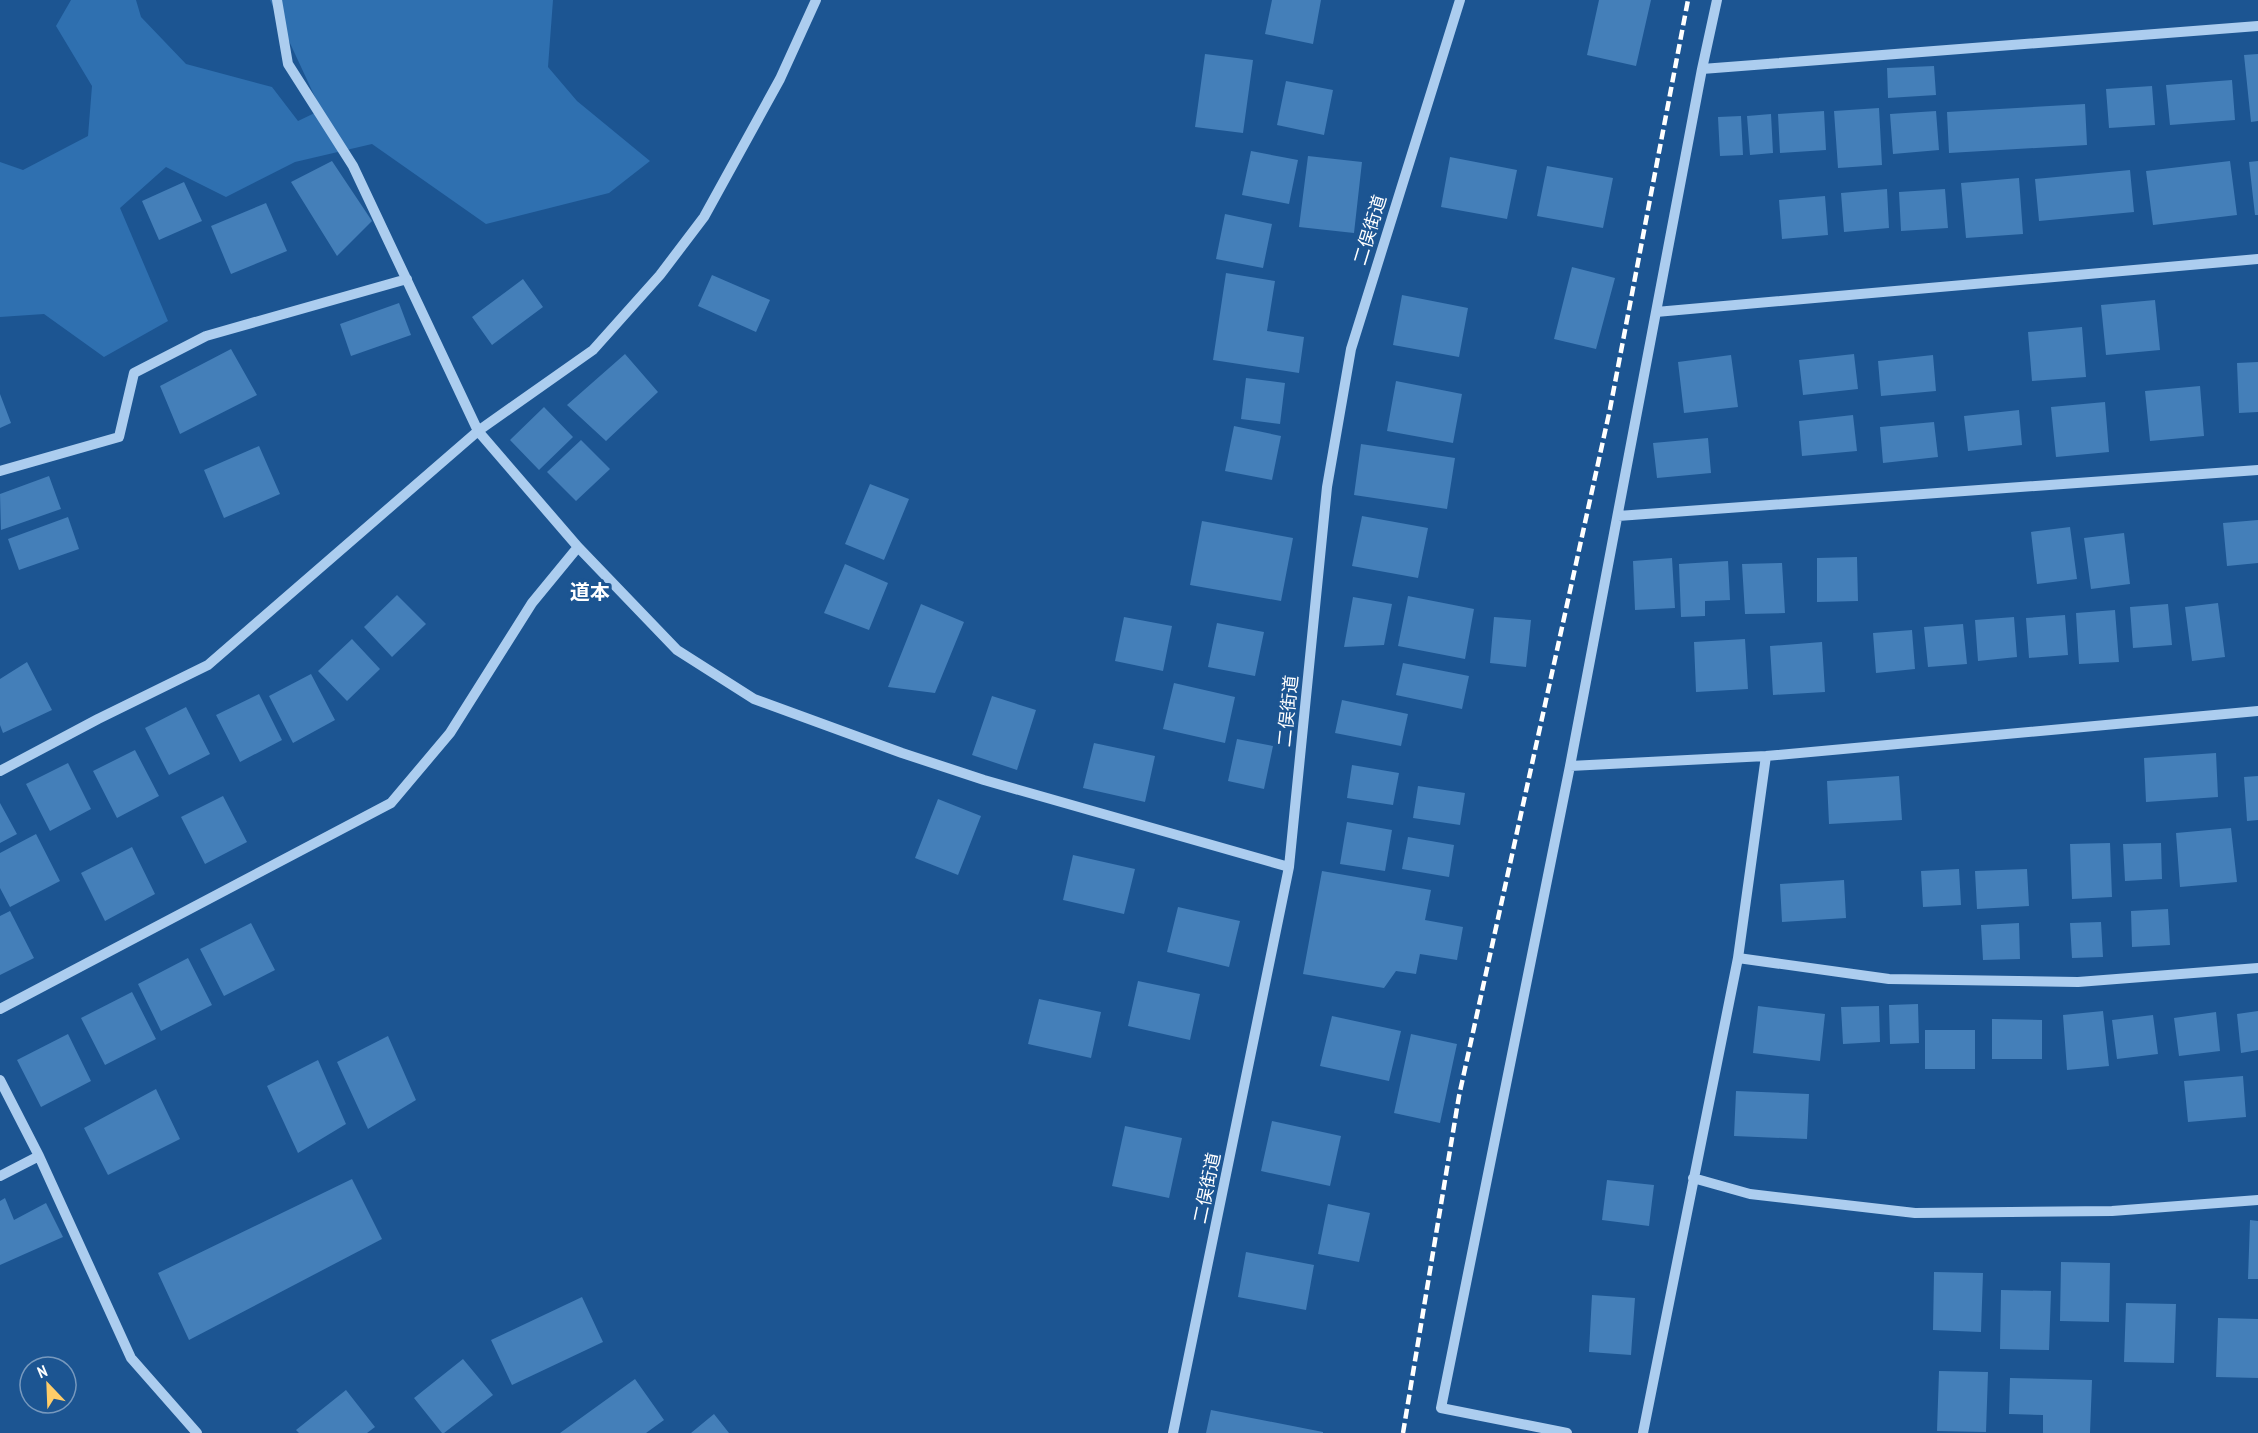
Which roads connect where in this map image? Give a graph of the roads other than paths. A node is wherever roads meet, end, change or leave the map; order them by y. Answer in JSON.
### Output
{"nodes":[{"id":1,"x":277,"y":0,"type":"edge"},
{"id":2,"x":816,"y":0,"type":"edge"},
{"id":3,"x":1460,"y":0,"type":"edge"},
{"id":4,"x":1717,"y":0,"type":"edge"},
{"id":5,"x":2258,"y":26,"type":"edge"},
{"id":6,"x":1702,"y":69,"type":"junction"},
{"id":7,"x":2258,"y":259,"type":"edge"},
{"id":8,"x":407,"y":279,"type":"junction"},
{"id":9,"x":1656,"y":312,"type":"junction"},
{"id":10,"x":478,"y":430,"type":"junction"},
{"id":11,"x":2258,"y":470,"type":"edge"},
{"id":12,"x":0,"y":471,"type":"edge"},
{"id":13,"x":1618,"y":516,"type":"junction"},
{"id":14,"x":578,"y":548,"type":"junction"},
{"id":15,"x":2258,"y":711,"type":"edge"},
{"id":16,"x":1766,"y":756,"type":"junction"},
{"id":17,"x":1570,"y":766,"type":"junction"},
{"id":18,"x":0,"y":771,"type":"edge"},
{"id":19,"x":1289,"y":867,"type":"junction"},
{"id":20,"x":1738,"y":958,"type":"junction"},
{"id":21,"x":2258,"y":968,"type":"edge"},
{"id":22,"x":0,"y":1009,"type":"edge"},
{"id":23,"x":0,"y":1080,"type":"edge"},
{"id":24,"x":39,"y":1156,"type":"junction"},
{"id":25,"x":0,"y":1176,"type":"edge"},
{"id":26,"x":1693,"y":1178,"type":"junction"},
{"id":27,"x":2258,"y":1200,"type":"edge"},
{"id":28,"x":197,"y":1433,"type":"edge"},
{"id":29,"x":1173,"y":1433,"type":"edge"},
{"id":30,"x":1567,"y":1433,"type":"edge"},
{"id":31,"x":1643,"y":1433,"type":"edge"}],
"edges":[{"from":1,"to":8,"type":"street"},
{"from":2,"to":10,"type":"street"},
{"from":3,"to":19,"type":"street","name":"二俣街道"},
{"from":4,"to":6,"type":"street"},
{"from":5,"to":6,"type":"street"},
{"from":6,"to":9,"type":"street"},
{"from":7,"to":9,"type":"street"},
{"from":8,"to":10,"type":"street"},
{"from":8,"to":12,"type":"street"},
{"from":9,"to":13,"type":"street"},
{"from":10,"to":14,"type":"street"},
{"from":10,"to":18,"type":"street"},
{"from":11,"to":13,"type":"street"},
{"from":13,"to":17,"type":"street"},
{"from":14,"to":19,"type":"street"},
{"from":14,"to":22,"type":"street"},
{"from":15,"to":16,"type":"street"},
{"from":16,"to":17,"type":"street"},
{"from":16,"to":20,"type":"street"},
{"from":17,"to":30,"type":"street"},
{"from":19,"to":29,"type":"street","name":"二俣街道"},
{"from":20,"to":21,"type":"street"},
{"from":20,"to":26,"type":"street"},
{"from":23,"to":24,"type":"street"},
{"from":24,"to":25,"type":"street"},
{"from":24,"to":28,"type":"street"},
{"from":26,"to":27,"type":"street"},
{"from":26,"to":31,"type":"street"}]}
